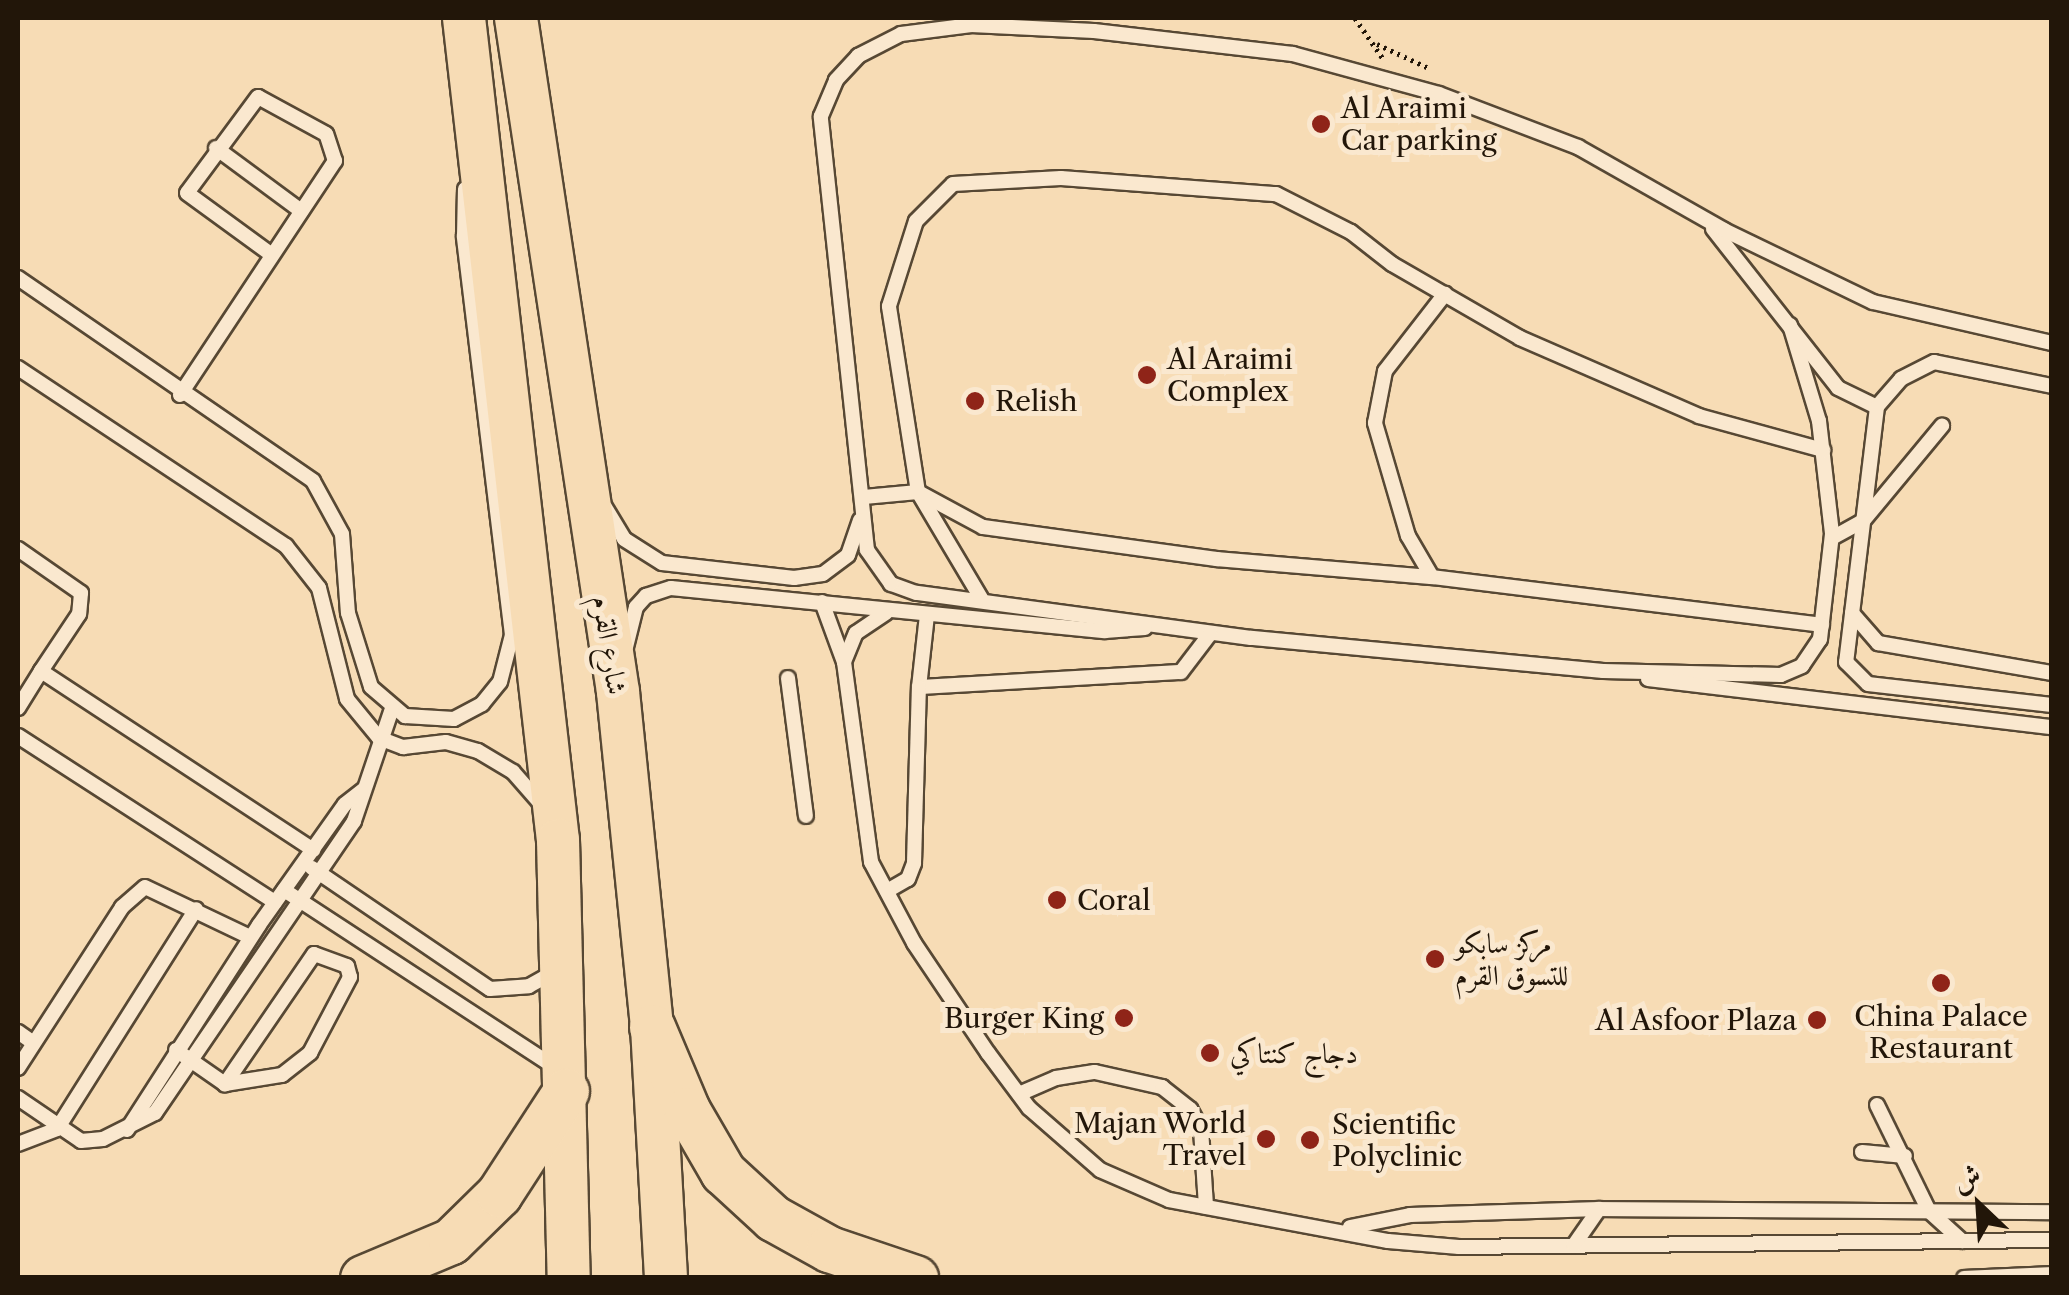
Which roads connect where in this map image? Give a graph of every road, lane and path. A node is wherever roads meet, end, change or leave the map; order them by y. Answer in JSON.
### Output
{"nodes":[{"id":1,"x":464,"y":18,"type":"edge"},
{"id":2,"x":516,"y":18,"type":"edge"},
{"id":3,"x":1356,"y":18,"type":"edge"},
{"id":4,"x":1377,"y":44,"type":"dead end"},
{"id":5,"x":479,"y":140,"type":"junction"},
{"id":6,"x":216,"y":148,"type":"junction"},
{"id":7,"x":302,"y":210,"type":"junction"},
{"id":8,"x":1699,"y":214,"type":"junction"},
{"id":9,"x":272,"y":255,"type":"junction"},
{"id":10,"x":18,"y":278,"type":"edge"},
{"id":11,"x":1445,"y":294,"type":"junction"},
{"id":12,"x":1790,"y":325,"type":"junction"},
{"id":13,"x":2052,"y":343,"type":"edge"},
{"id":14,"x":18,"y":368,"type":"edge"},
{"id":15,"x":2052,"y":386,"type":"edge"},
{"id":16,"x":569,"y":387,"type":"junction"},
{"id":17,"x":180,"y":395,"type":"junction"},
{"id":18,"x":1877,"y":408,"type":"junction"},
{"id":19,"x":1942,"y":426,"type":"dead end"},
{"id":20,"x":1824,"y":450,"type":"junction"},
{"id":21,"x":918,"y":492,"type":"junction"},
{"id":22,"x":864,"y":497,"type":"junction"},
{"id":23,"x":1863,"y":521,"type":"junction"},
{"id":24,"x":1832,"y":538,"type":"junction"},
{"id":25,"x":18,"y":548,"type":"edge"},
{"id":26,"x":1432,"y":577,"type":"junction"},
{"id":27,"x":981,"y":598,"type":"junction"},
{"id":28,"x":822,"y":602,"type":"junction"},
{"id":29,"x":894,"y":611,"type":"junction"},
{"id":30,"x":348,"y":613,"type":"junction"},
{"id":31,"x":1852,"y":613,"type":"junction"},
{"id":32,"x":926,"y":615,"type":"junction"},
{"id":33,"x":328,"y":618,"type":"junction"},
{"id":34,"x":1822,"y":625,"type":"junction"},
{"id":35,"x":1155,"y":628,"type":"junction"},
{"id":36,"x":1210,"y":634,"type":"junction"},
{"id":37,"x":844,"y":662,"type":"junction"},
{"id":38,"x":42,"y":671,"type":"junction"},
{"id":39,"x":1603,"y":671,"type":"junction"},
{"id":40,"x":2052,"y":674,"type":"edge"},
{"id":41,"x":788,"y":678,"type":"dead end"},
{"id":42,"x":919,"y":687,"type":"junction"},
{"id":43,"x":618,"y":692,"type":"junction"},
{"id":44,"x":2052,"y":705,"type":"edge"},
{"id":45,"x":18,"y":708,"type":"edge"},
{"id":46,"x":392,"y":709,"type":"junction"},
{"id":47,"x":2052,"y":727,"type":"edge"},
{"id":48,"x":18,"y":736,"type":"edge"},
{"id":49,"x":379,"y":738,"type":"junction"},
{"id":50,"x":364,"y":790,"type":"junction"},
{"id":51,"x":806,"y":816,"type":"dead end"},
{"id":52,"x":558,"y":840,"type":"junction"},
{"id":53,"x":309,"y":856,"type":"junction"},
{"id":54,"x":320,"y":873,"type":"junction"},
{"id":55,"x":886,"y":892,"type":"junction"},
{"id":56,"x":279,"y":896,"type":"junction"},
{"id":57,"x":300,"y":902,"type":"junction"},
{"id":58,"x":196,"y":909,"type":"junction"},
{"id":59,"x":250,"y":937,"type":"junction"},
{"id":60,"x":562,"y":965,"type":"junction"},
{"id":61,"x":652,"y":1027,"type":"junction"},
{"id":62,"x":18,"y":1032,"type":"edge"},
{"id":63,"x":34,"y":1043,"type":"junction"},
{"id":64,"x":176,"y":1050,"type":"junction"},
{"id":65,"x":192,"y":1061,"type":"junction"},
{"id":66,"x":18,"y":1068,"type":"edge"},
{"id":67,"x":566,"y":1083,"type":"junction"},
{"id":68,"x":225,"y":1084,"type":"junction"},
{"id":69,"x":1020,"y":1094,"type":"junction"},
{"id":70,"x":18,"y":1098,"type":"edge"},
{"id":71,"x":1878,"y":1105,"type":"dead end"},
{"id":72,"x":57,"y":1130,"type":"junction"},
{"id":73,"x":126,"y":1130,"type":"junction"},
{"id":74,"x":18,"y":1144,"type":"edge"},
{"id":75,"x":1862,"y":1152,"type":"dead end"},
{"id":76,"x":1905,"y":1156,"type":"junction"},
{"id":77,"x":1206,"y":1207,"type":"junction"},
{"id":78,"x":1599,"y":1210,"type":"junction"},
{"id":79,"x":1929,"y":1211,"type":"junction"},
{"id":80,"x":2052,"y":1212,"type":"edge"},
{"id":81,"x":1344,"y":1228,"type":"junction"},
{"id":82,"x":2052,"y":1240,"type":"edge"},
{"id":83,"x":1962,"y":1241,"type":"junction"},
{"id":84,"x":1574,"y":1245,"type":"junction"},
{"id":85,"x":2052,"y":1274,"type":"edge"},
{"id":86,"x":363,"y":1278,"type":"edge"},
{"id":87,"x":569,"y":1278,"type":"edge"},
{"id":88,"x":666,"y":1278,"type":"edge"},
{"id":89,"x":914,"y":1278,"type":"edge"},
{"id":90,"x":1964,"y":1278,"type":"edge"}],
"edges":[{"from":1,"to":5,"type":"main road"},
{"from":2,"to":16,"type":"main road","name":"شارع القرم"},
{"from":3,"to":4,"type":"path"},
{"from":5,"to":46,"type":"lane"},
{"from":5,"to":52,"type":"main road"},
{"from":6,"to":7,"type":"lane"},
{"from":6,"to":7,"type":"lane"},
{"from":6,"to":9,"type":"lane"},
{"from":7,"to":9,"type":"lane"},
{"from":8,"to":12,"type":"lane"},
{"from":8,"to":13,"type":"lane"},
{"from":8,"to":22,"type":"lane"},
{"from":9,"to":17,"type":"lane"},
{"from":10,"to":17,"type":"lane"},
{"from":11,"to":20,"type":"lane"},
{"from":11,"to":21,"type":"lane"},
{"from":11,"to":26,"type":"lane"},
{"from":12,"to":18,"type":"lane"},
{"from":12,"to":20,"type":"lane"},
{"from":14,"to":33,"type":"lane"},
{"from":15,"to":18,"type":"lane"},
{"from":16,"to":22,"type":"lane"},
{"from":16,"to":43,"type":"main road","name":"شارع القرم"},
{"from":17,"to":30,"type":"lane"},
{"from":18,"to":23,"type":"lane"},
{"from":19,"to":23,"type":"lane"},
{"from":20,"to":24,"type":"lane"},
{"from":21,"to":22,"type":"lane"},
{"from":21,"to":26,"type":"lane"},
{"from":21,"to":27,"type":"lane"},
{"from":22,"to":27,"type":"lane"},
{"from":23,"to":24,"type":"lane"},
{"from":23,"to":31,"type":"lane"},
{"from":24,"to":34,"type":"lane"},
{"from":25,"to":38,"type":"lane"},
{"from":26,"to":34,"type":"lane"},
{"from":27,"to":35,"type":"lane"},
{"from":28,"to":29,"type":"lane"},
{"from":28,"to":37,"type":"lane"},
{"from":28,"to":43,"type":"lane"},
{"from":29,"to":32,"type":"lane"},
{"from":29,"to":37,"type":"lane"},
{"from":30,"to":33,"type":"lane"},
{"from":30,"to":46,"type":"lane"},
{"from":31,"to":40,"type":"lane"},
{"from":31,"to":44,"type":"lane"},
{"from":32,"to":35,"type":"lane"},
{"from":32,"to":42,"type":"lane"},
{"from":33,"to":49,"type":"lane"},
{"from":34,"to":39,"type":"lane"},
{"from":35,"to":36,"type":"lane"},
{"from":36,"to":39,"type":"lane"},
{"from":36,"to":42,"type":"lane"},
{"from":37,"to":55,"type":"lane"},
{"from":38,"to":45,"type":"lane"},
{"from":38,"to":53,"type":"lane"},
{"from":39,"to":47,"type":"lane"},
{"from":41,"to":51,"type":"lane"},
{"from":42,"to":55,"type":"lane"},
{"from":43,"to":61,"type":"main road","name":"شارع القرم"},
{"from":46,"to":49,"type":"lane"},
{"from":48,"to":56,"type":"lane"},
{"from":49,"to":50,"type":"lane"},
{"from":49,"to":52,"type":"lane"},
{"from":50,"to":53,"type":"lane"},
{"from":50,"to":54,"type":"lane"},
{"from":52,"to":60,"type":"main road"},
{"from":53,"to":54,"type":"lane"},
{"from":53,"to":56,"type":"lane"},
{"from":54,"to":57,"type":"lane"},
{"from":54,"to":60,"type":"lane"},
{"from":55,"to":69,"type":"lane"},
{"from":56,"to":57,"type":"lane"},
{"from":56,"to":59,"type":"lane"},
{"from":57,"to":65,"type":"lane"},
{"from":57,"to":67,"type":"lane"},
{"from":58,"to":59,"type":"lane"},
{"from":58,"to":63,"type":"lane"},
{"from":58,"to":72,"type":"lane"},
{"from":59,"to":64,"type":"lane"},
{"from":60,"to":67,"type":"main road"},
{"from":61,"to":88,"type":"main road","name":"شارع القرم"},
{"from":61,"to":89,"type":"highway"},
{"from":62,"to":63,"type":"lane"},
{"from":63,"to":66,"type":"lane"},
{"from":64,"to":65,"type":"lane"},
{"from":64,"to":73,"type":"lane"},
{"from":65,"to":68,"type":"lane"},
{"from":65,"to":73,"type":"lane"},
{"from":67,"to":86,"type":"highway"},
{"from":67,"to":87,"type":"main road"},
{"from":68,"to":68,"type":"lane"},
{"from":69,"to":77,"type":"lane"},
{"from":69,"to":77,"type":"lane"},
{"from":70,"to":72,"type":"lane"},
{"from":71,"to":76,"type":"lane"},
{"from":72,"to":73,"type":"lane"},
{"from":72,"to":74,"type":"lane"},
{"from":75,"to":76,"type":"lane"},
{"from":76,"to":79,"type":"lane"},
{"from":77,"to":81,"type":"lane"},
{"from":78,"to":79,"type":"lane"},
{"from":78,"to":81,"type":"lane"},
{"from":78,"to":84,"type":"lane"},
{"from":79,"to":80,"type":"lane"},
{"from":79,"to":83,"type":"lane"},
{"from":81,"to":84,"type":"lane"},
{"from":82,"to":83,"type":"lane"},
{"from":83,"to":84,"type":"lane"},
{"from":85,"to":90,"type":"lane"}]}
